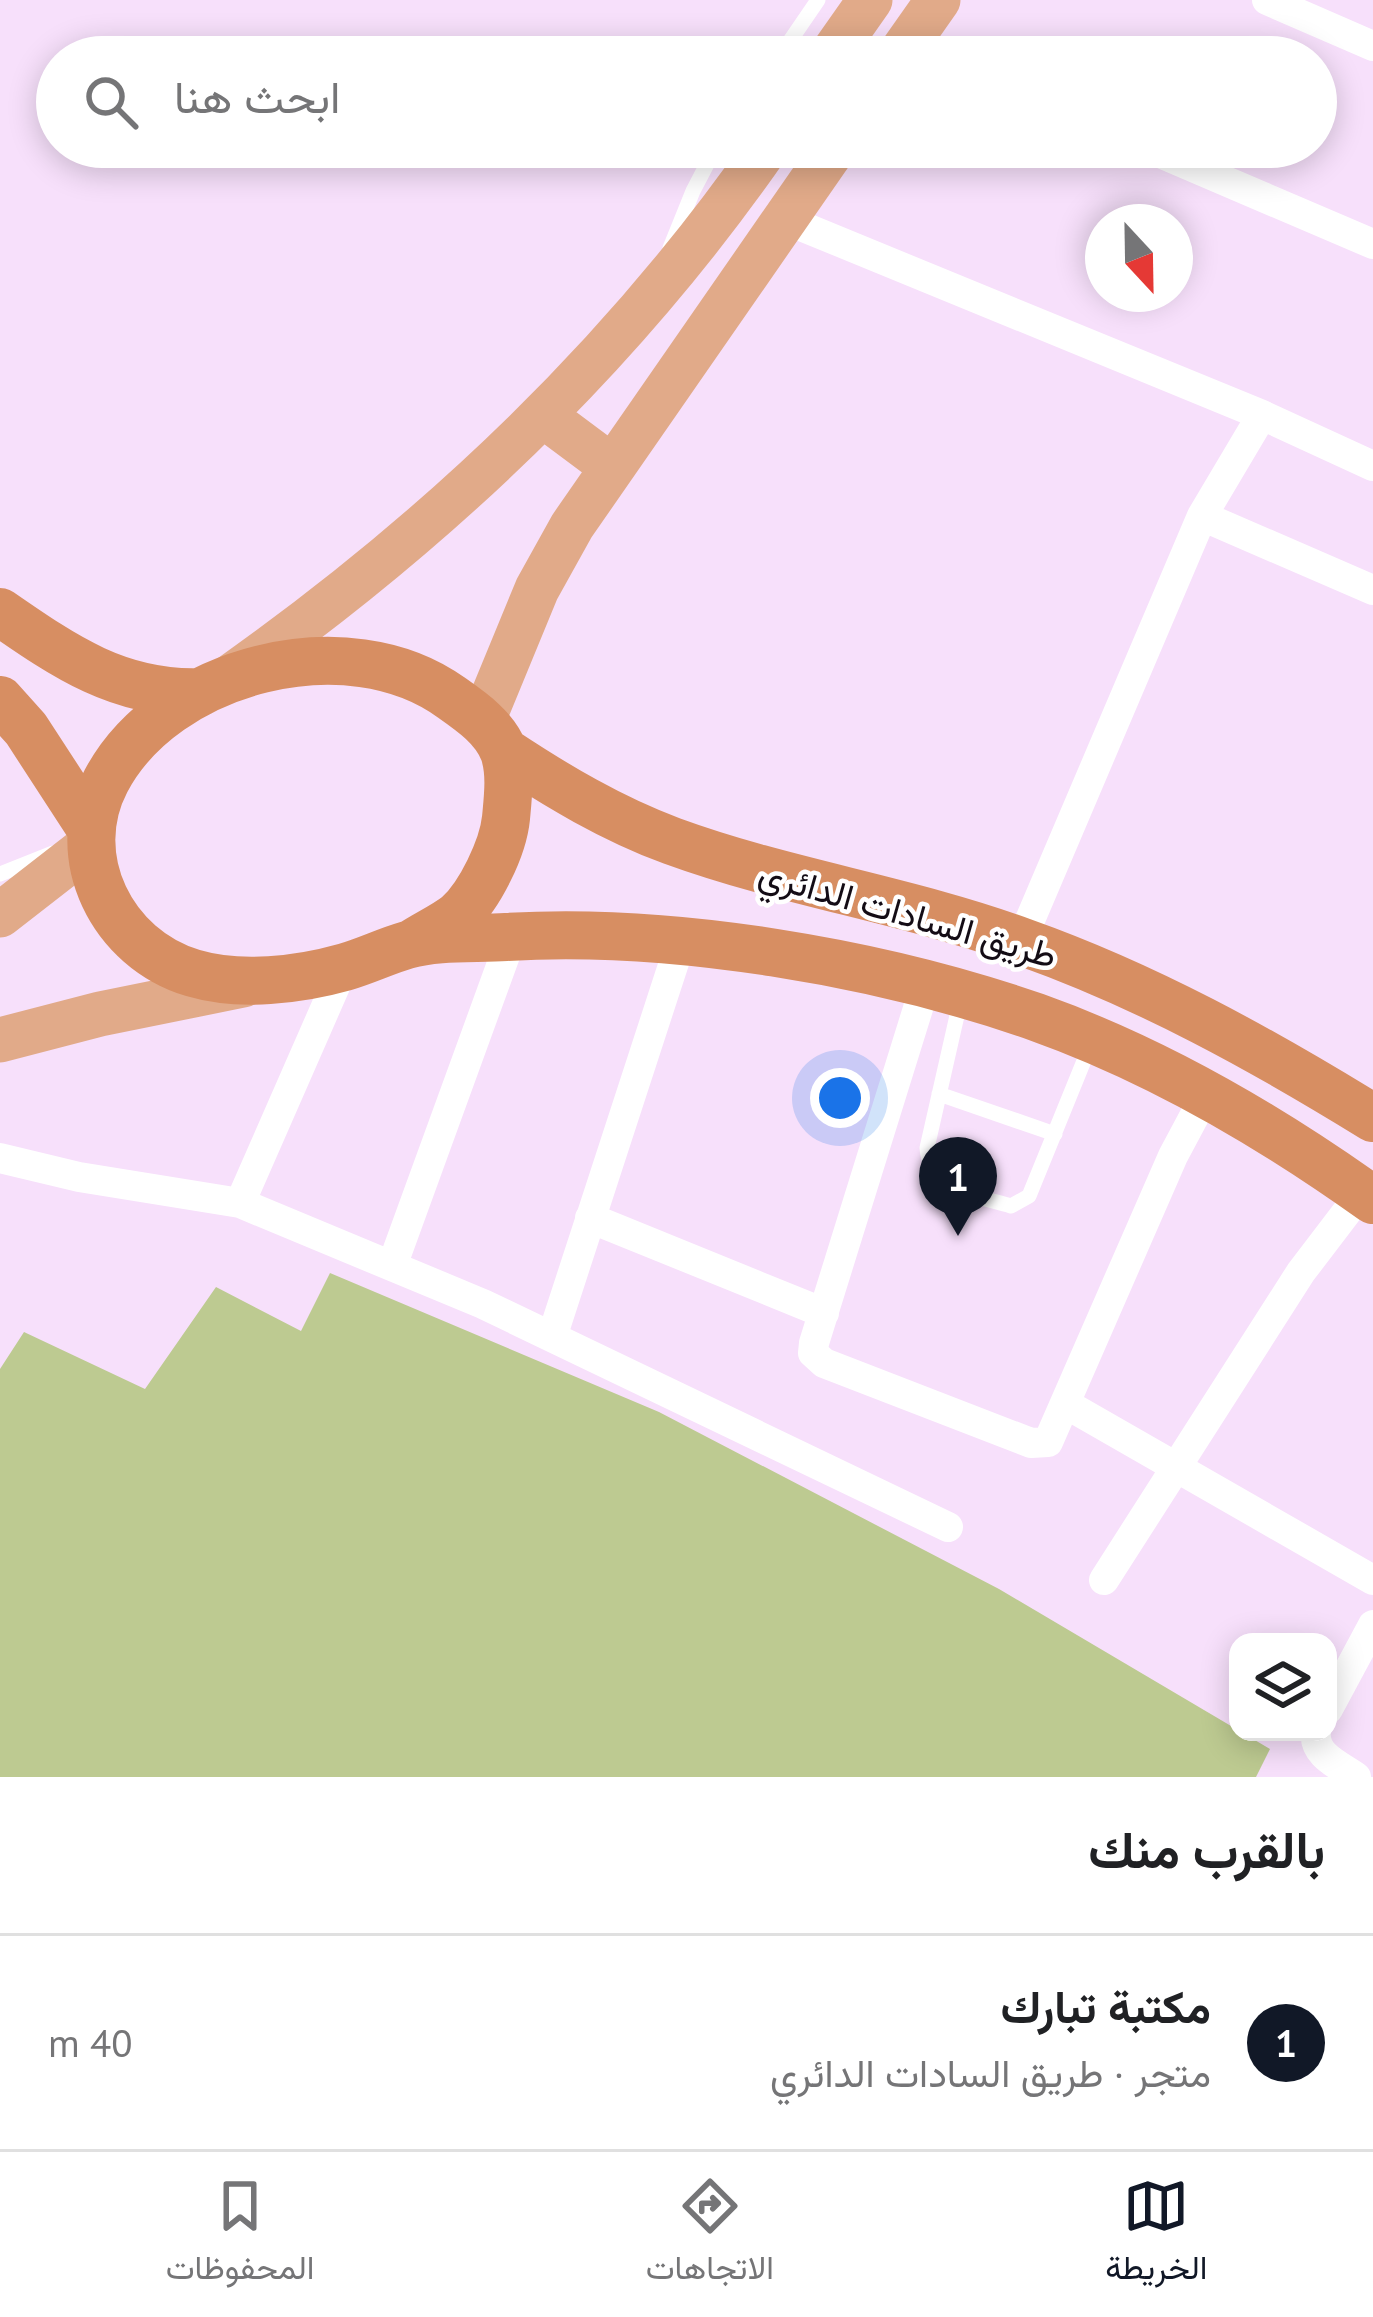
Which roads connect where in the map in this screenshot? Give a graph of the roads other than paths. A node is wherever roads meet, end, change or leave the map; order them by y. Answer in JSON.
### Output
{"nodes":[{"id":1,"x":818,"y":0,"type":"edge"},
{"id":2,"x":870,"y":0,"type":"edge"},
{"id":3,"x":938,"y":0,"type":"edge"},
{"id":4,"x":1267,"y":0,"type":"edge"},
{"id":5,"x":793,"y":36,"type":"edge"},
{"id":6,"x":845,"y":36,"type":"edge"},
{"id":7,"x":921,"y":36,"type":"edge"},
{"id":8,"x":1373,"y":46,"type":"edge"},
{"id":9,"x":706,"y":168,"type":"edge"},
{"id":10,"x":751,"y":168,"type":"edge"},
{"id":11,"x":820,"y":168,"type":"edge"},
{"id":12,"x":1195,"y":168,"type":"edge"},
{"id":13,"x":784,"y":219,"type":"junction"},
{"id":14,"x":1373,"y":244,"type":"edge"},
{"id":15,"x":658,"y":291,"type":"junction"},
{"id":16,"x":1262,"y":415,"type":"junction"},
{"id":17,"x":544,"y":416,"type":"junction"},
{"id":18,"x":610,"y":466,"type":"junction"},
{"id":19,"x":1373,"y":466,"type":"edge"},
{"id":20,"x":1202,"y":516,"type":"junction"},
{"id":21,"x":1373,"y":590,"type":"edge"},
{"id":22,"x":0,"y":612,"type":"edge"},
{"id":23,"x":214,"y":686,"type":"junction"},
{"id":24,"x":0,"y":700,"type":"edge"},
{"id":25,"x":493,"y":736,"type":"junction"},
{"id":26,"x":90,"y":838,"type":"junction"},
{"id":27,"x":0,"y":874,"type":"edge"},
{"id":28,"x":776,"y":874,"type":"junction"},
{"id":29,"x":0,"y":915,"type":"edge"},
{"id":30,"x":512,"y":937,"type":"junction"},
{"id":31,"x":1021,"y":940,"type":"junction"},
{"id":32,"x":681,"y":941,"type":"junction"},
{"id":33,"x":411,"y":944,"type":"junction"},
{"id":34,"x":766,"y":953,"type":"junction"},
{"id":35,"x":343,"y":968,"type":"junction"},
{"id":36,"x":273,"y":979,"type":"junction"},
{"id":37,"x":944,"y":991,"type":"junction"},
{"id":38,"x":0,"y":1040,"type":"edge"},
{"id":39,"x":1092,"y":1041,"type":"junction"},
{"id":40,"x":939,"y":1094,"type":"junction"},
{"id":41,"x":1204,"y":1096,"type":"junction"},
{"id":42,"x":1373,"y":1118,"type":"edge"},
{"id":43,"x":1055,"y":1134,"type":"junction"},
{"id":44,"x":0,"y":1158,"type":"edge"},
{"id":45,"x":1368,"y":1196,"type":"edge"},
{"id":46,"x":240,"y":1203,"type":"junction"},
{"id":47,"x":590,"y":1218,"type":"junction"},
{"id":48,"x":392,"y":1266,"type":"junction"},
{"id":49,"x":824,"y":1312,"type":"junction"},
{"id":50,"x":552,"y":1337,"type":"junction"},
{"id":51,"x":1066,"y":1404,"type":"junction"},
{"id":52,"x":1176,"y":1467,"type":"junction"},
{"id":53,"x":948,"y":1527,"type":"dead end"},
{"id":54,"x":1104,"y":1580,"type":"dead end"},
{"id":55,"x":1373,"y":1580,"type":"edge"},
{"id":56,"x":1373,"y":1625,"type":"edge"},
{"id":57,"x":1337,"y":1691,"type":"edge"},
{"id":58,"x":1315,"y":1741,"type":"edge"},
{"id":59,"x":1356,"y":1777,"type":"edge"}],
"edges":[{"from":1,"to":5,"type":"lane"},
{"from":2,"to":6,"type":"main road"},
{"from":3,"to":7,"type":"main road"},
{"from":4,"to":8,"type":"street"},
{"from":9,"to":15,"type":"lane"},
{"from":10,"to":15,"type":"main road"},
{"from":11,"to":13,"type":"main road"},
{"from":12,"to":14,"type":"street"},
{"from":13,"to":16,"type":"street"},
{"from":13,"to":18,"type":"main road"},
{"from":15,"to":17,"type":"main road"},
{"from":16,"to":19,"type":"street"},
{"from":16,"to":20,"type":"street"},
{"from":17,"to":18,"type":"main road"},
{"from":17,"to":23,"type":"main road"},
{"from":18,"to":25,"type":"main road"},
{"from":20,"to":21,"type":"street"},
{"from":20,"to":31,"type":"street"},
{"from":22,"to":23,"type":"highway"},
{"from":23,"to":25,"type":"highway"},
{"from":23,"to":26,"type":"highway"},
{"from":24,"to":26,"type":"highway"},
{"from":25,"to":28,"type":"highway","name":"طريق السادات الدائري"},
{"from":25,"to":33,"type":"highway"},
{"from":26,"to":27,"type":"lane"},
{"from":26,"to":29,"type":"main road"},
{"from":26,"to":36,"type":"highway"},
{"from":28,"to":31,"type":"highway","name":"طريق السادات الدائري"},
{"from":28,"to":34,"type":"highway"},
{"from":30,"to":32,"type":"highway","name":"طريق السادات الدائري"},
{"from":30,"to":33,"type":"highway","name":"طريق السادات الدائري"},
{"from":30,"to":48,"type":"street"},
{"from":31,"to":42,"type":"highway","name":"طريق السادات الدائري"},
{"from":32,"to":34,"type":"highway","name":"طريق السادات الدائري"},
{"from":32,"to":47,"type":"street"},
{"from":33,"to":35,"type":"highway"},
{"from":34,"to":37,"type":"highway","name":"طريق السادات الدائري"},
{"from":35,"to":36,"type":"highway"},
{"from":35,"to":46,"type":"street"},
{"from":36,"to":38,"type":"main road"},
{"from":37,"to":39,"type":"highway","name":"طريق السادات الدائري"},
{"from":37,"to":40,"type":"lane"},
{"from":37,"to":49,"type":"street"},
{"from":39,"to":41,"type":"highway","name":"طريق السادات الدائري"},
{"from":39,"to":43,"type":"lane"},
{"from":40,"to":43,"type":"lane"},
{"from":40,"to":43,"type":"lane"},
{"from":41,"to":45,"type":"highway","name":"طريق السادات الدائري"},
{"from":41,"to":51,"type":"street"},
{"from":44,"to":46,"type":"street"},
{"from":45,"to":52,"type":"street"},
{"from":46,"to":48,"type":"street"},
{"from":47,"to":49,"type":"street"},
{"from":47,"to":50,"type":"street"},
{"from":48,"to":50,"type":"street"},
{"from":49,"to":51,"type":"street"},
{"from":50,"to":53,"type":"street"},
{"from":51,"to":52,"type":"street"},
{"from":52,"to":54,"type":"street"},
{"from":52,"to":55,"type":"street"},
{"from":56,"to":57,"type":"street"},
{"from":58,"to":59,"type":"street"}]}
